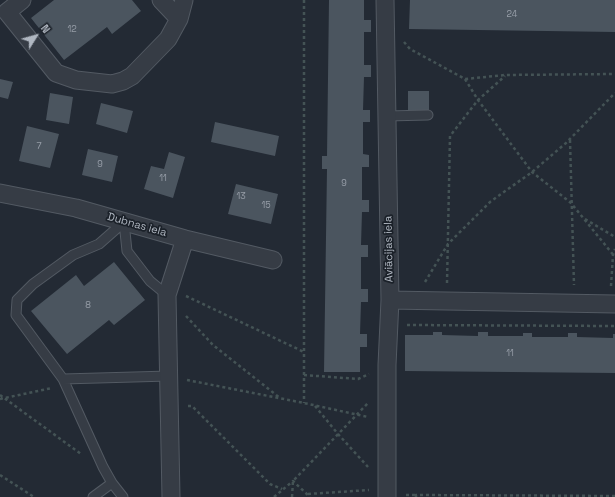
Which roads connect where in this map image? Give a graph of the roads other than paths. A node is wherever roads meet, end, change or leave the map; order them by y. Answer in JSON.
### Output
{"nodes":[{"id":1,"x":22,"y":0,"type":"edge"},
{"id":2,"x":161,"y":0,"type":"edge"},
{"id":3,"x":184,"y":0,"type":"edge"},
{"id":4,"x":385,"y":0,"type":"edge"},
{"id":5,"x":4,"y":7,"type":"edge"},
{"id":6,"x":179,"y":19,"type":"junction"},
{"id":7,"x":428,"y":115,"type":"dead end"},
{"id":8,"x":387,"y":116,"type":"junction"},
{"id":9,"x":0,"y":193,"type":"edge"},
{"id":10,"x":124,"y":222,"type":"junction"},
{"id":11,"x":185,"y":239,"type":"junction"},
{"id":12,"x":273,"y":260,"type":"dead end"},
{"id":13,"x":168,"y":292,"type":"junction"},
{"id":14,"x":390,"y":300,"type":"junction"},
{"id":15,"x":613,"y":304,"type":"edge"},
{"id":16,"x":169,"y":376,"type":"junction"},
{"id":17,"x":63,"y":378,"type":"junction"},
{"id":18,"x":112,"y":483,"type":"junction"},
{"id":19,"x":388,"y":493,"type":"edge"},
{"id":20,"x":93,"y":497,"type":"edge"},
{"id":21,"x":123,"y":497,"type":"edge"},
{"id":22,"x":171,"y":497,"type":"edge"}],
"edges":[{"from":1,"to":5,"type":"street"},
{"from":2,"to":6,"type":"street"},
{"from":3,"to":6,"type":"street"},
{"from":4,"to":8,"type":"street","name":"Aviācijas iela"},
{"from":5,"to":6,"type":"street"},
{"from":7,"to":8,"type":"lane"},
{"from":8,"to":14,"type":"street","name":"Aviācijas iela"},
{"from":9,"to":10,"type":"street","name":"Dubnas iela"},
{"from":10,"to":11,"type":"street","name":"Dubnas iela"},
{"from":10,"to":13,"type":"lane"},
{"from":10,"to":17,"type":"lane"},
{"from":11,"to":12,"type":"street","name":"Dubnas iela"},
{"from":11,"to":13,"type":"street"},
{"from":13,"to":16,"type":"street"},
{"from":14,"to":15,"type":"street"},
{"from":14,"to":19,"type":"street","name":"Aviācijas iela"},
{"from":16,"to":17,"type":"lane"},
{"from":16,"to":22,"type":"street"},
{"from":17,"to":18,"type":"lane"},
{"from":18,"to":20,"type":"lane"},
{"from":18,"to":21,"type":"lane"}]}
